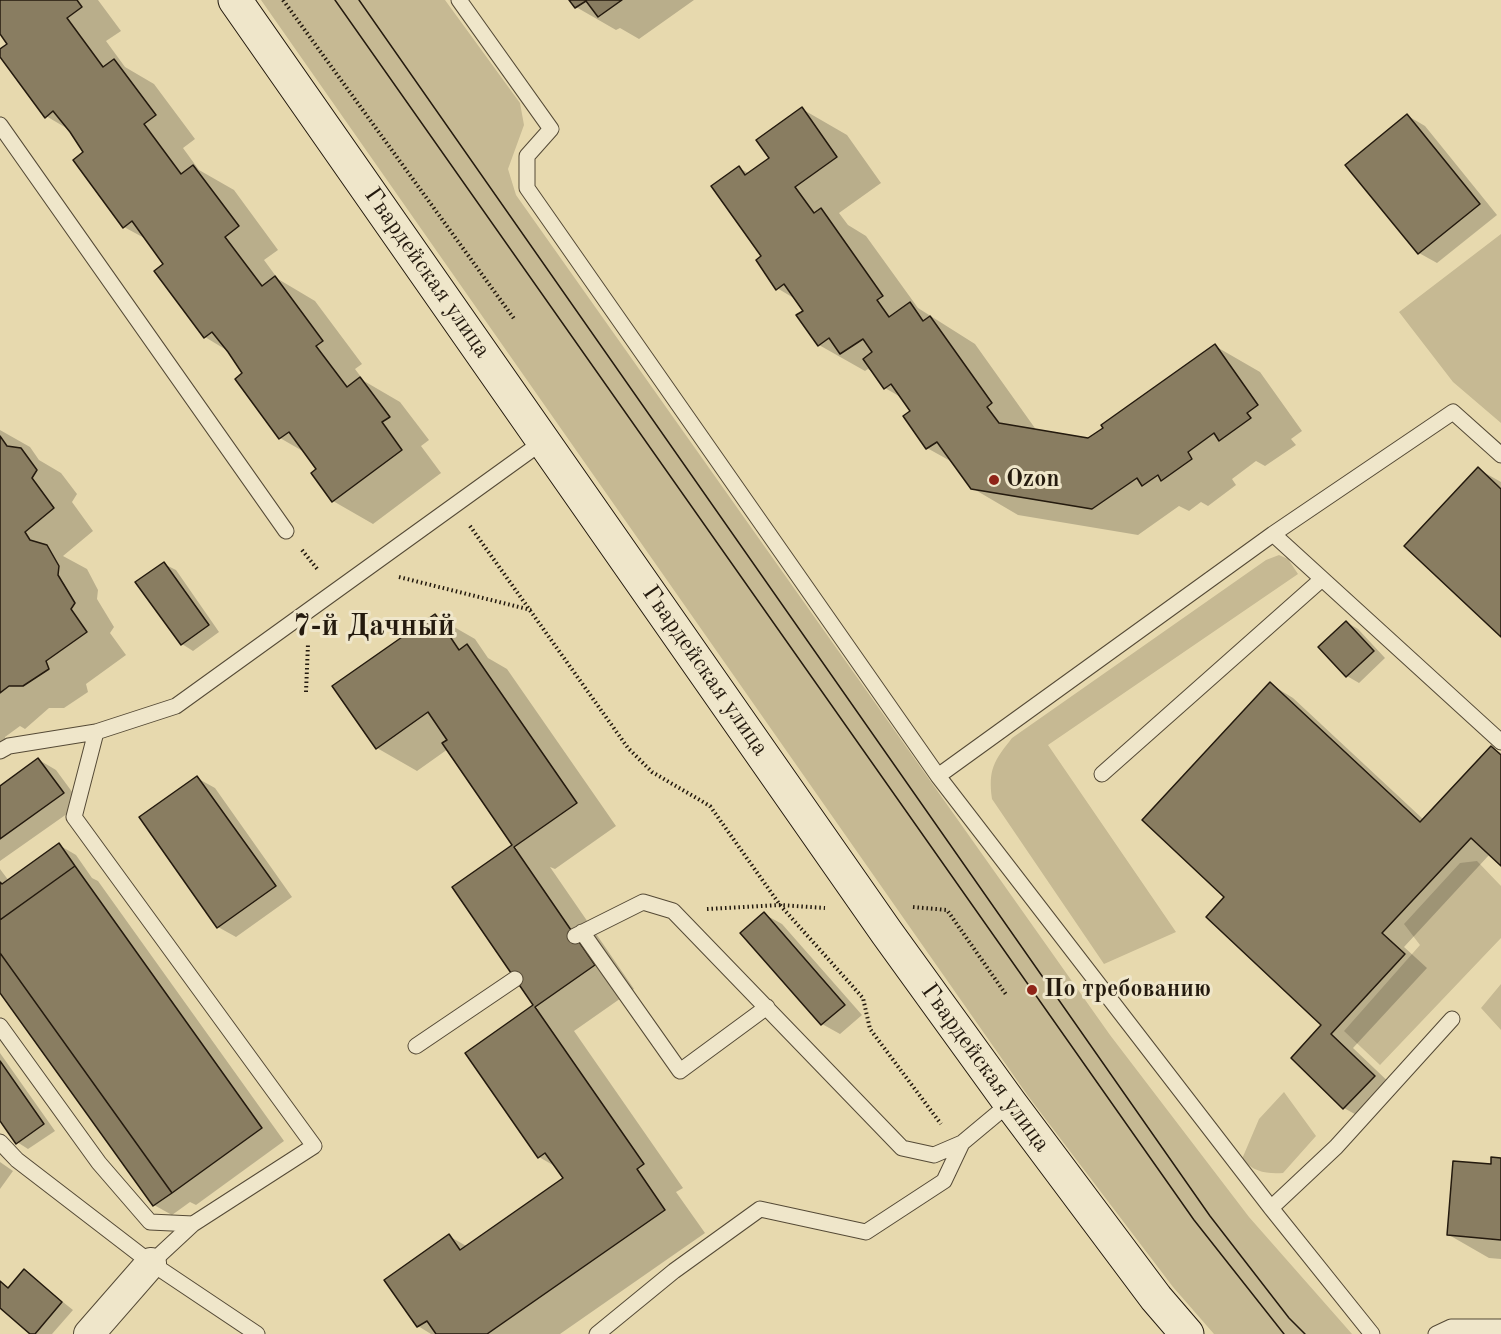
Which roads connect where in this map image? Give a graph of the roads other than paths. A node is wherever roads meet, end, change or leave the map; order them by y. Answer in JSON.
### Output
{"nodes":[{"id":1,"x":235,"y":0,"type":"edge"},
{"id":2,"x":459,"y":0,"type":"edge"},
{"id":3,"x":0,"y":125,"type":"edge"},
{"id":4,"x":544,"y":440,"type":"junction"},
{"id":5,"x":1501,"y":456,"type":"edge"},
{"id":6,"x":286,"y":531,"type":"road end"},
{"id":7,"x":1273,"y":534,"type":"junction"},
{"id":8,"x":1322,"y":579,"type":"junction"},
{"id":9,"x":96,"y":732,"type":"junction"},
{"id":10,"x":1501,"y":742,"type":"edge"},
{"id":11,"x":0,"y":751,"type":"edge"},
{"id":12,"x":1102,"y":774,"type":"dead end"},
{"id":13,"x":938,"y":776,"type":"junction"},
{"id":14,"x":515,"y":979,"type":"dead end"},
{"id":15,"x":767,"y":1007,"type":"junction"},
{"id":16,"x":1452,"y":1019,"type":"dead end"},
{"id":17,"x":0,"y":1026,"type":"edge"},
{"id":18,"x":416,"y":1046,"type":"dead end"},
{"id":19,"x":1010,"y":1103,"type":"junction"},
{"id":20,"x":0,"y":1142,"type":"edge"},
{"id":21,"x":962,"y":1143,"type":"junction"},
{"id":22,"x":1271,"y":1209,"type":"junction"},
{"id":23,"x":193,"y":1224,"type":"junction"},
{"id":24,"x":151,"y":1263,"type":"junction"},
{"id":25,"x":1501,"y":1328,"type":"edge"},
{"id":26,"x":89,"y":1334,"type":"edge"},
{"id":27,"x":257,"y":1334,"type":"edge"},
{"id":28,"x":597,"y":1334,"type":"edge"},
{"id":29,"x":1187,"y":1334,"type":"edge"},
{"id":30,"x":1372,"y":1334,"type":"edge"},
{"id":31,"x":1436,"y":1334,"type":"edge"}],
"edges":[{"from":1,"to":4,"type":"street","name":"Гвардейская улица"},
{"from":2,"to":13,"type":"lane"},
{"from":3,"to":6,"type":"lane"},
{"from":4,"to":9,"type":"lane"},
{"from":4,"to":19,"type":"street","name":"Гвардейская улица"},
{"from":5,"to":7,"type":"lane"},
{"from":7,"to":8,"type":"lane"},
{"from":7,"to":13,"type":"lane"},
{"from":8,"to":10,"type":"lane"},
{"from":8,"to":12,"type":"lane"},
{"from":9,"to":11,"type":"lane"},
{"from":9,"to":23,"type":"lane"},
{"from":13,"to":22,"type":"lane"},
{"from":14,"to":18,"type":"lane"},
{"from":15,"to":15,"type":"lane"},
{"from":15,"to":21,"type":"lane"},
{"from":16,"to":22,"type":"lane"},
{"from":17,"to":23,"type":"lane"},
{"from":19,"to":21,"type":"lane"},
{"from":19,"to":29,"type":"street","name":"Гвардейская улица"},
{"from":20,"to":24,"type":"lane"},
{"from":21,"to":28,"type":"lane"},
{"from":22,"to":30,"type":"lane"},
{"from":23,"to":24,"type":"lane"},
{"from":24,"to":26,"type":"street"},
{"from":24,"to":27,"type":"lane"},
{"from":25,"to":31,"type":"lane"}]}
